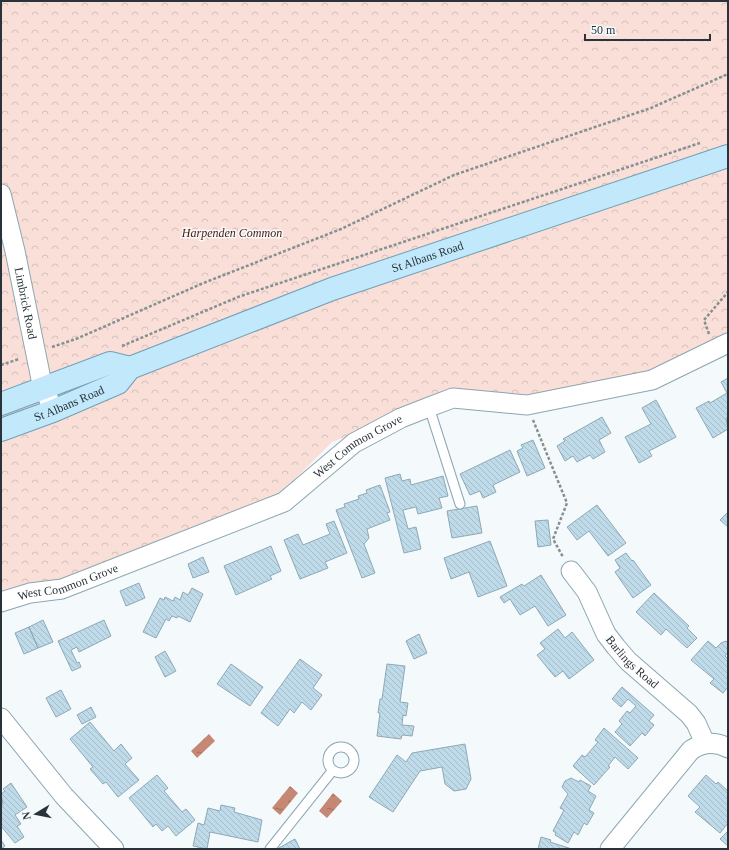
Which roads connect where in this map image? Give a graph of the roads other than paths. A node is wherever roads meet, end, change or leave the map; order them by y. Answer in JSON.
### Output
{"nodes":[{"id":1,"x":728,"y":156,"type":"edge"},
{"id":2,"x":1,"y":194,"type":"edge"},
{"id":3,"x":721,"y":345,"type":"edge"},
{"id":4,"x":130,"y":368,"type":"junction"},
{"id":5,"x":44,"y":387,"type":"junction"},
{"id":6,"x":1,"y":404,"type":"edge"},
{"id":7,"x":429,"y":407,"type":"junction"},
{"id":8,"x":53,"y":411,"type":"junction"},
{"id":9,"x":1,"y":430,"type":"edge"},
{"id":10,"x":460,"y":504,"type":"dead end"},
{"id":11,"x":571,"y":571,"type":"road end"},
{"id":12,"x":1,"y":602,"type":"edge"},
{"id":13,"x":4,"y":729,"type":"edge"},
{"id":14,"x":705,"y":743,"type":"junction"},
{"id":15,"x":728,"y":748,"type":"edge"},
{"id":16,"x":333,"y":770,"type":"dead end"},
{"id":17,"x":114,"y":849,"type":"edge"},
{"id":18,"x":270,"y":849,"type":"edge"},
{"id":19,"x":610,"y":849,"type":"edge"}],
"edges":[{"from":1,"to":4,"type":"main road","name":"St Albans Road"},
{"from":2,"to":5,"type":"street","name":"Limbrick Road"},
{"from":3,"to":7,"type":"street","name":"West Common Grove"},
{"from":4,"to":5,"type":"main road","name":"St Albans Road"},
{"from":4,"to":8,"type":"main road","name":"St Albans Road"},
{"from":5,"to":6,"type":"main road","name":"St Albans Road"},
{"from":5,"to":8,"type":"street","name":"Limbrick Road"},
{"from":7,"to":10,"type":"lane"},
{"from":7,"to":12,"type":"street","name":"West Common Grove"},
{"from":8,"to":9,"type":"main road","name":"St Albans Road"},
{"from":11,"to":14,"type":"street","name":"Barlings Road"},
{"from":13,"to":17,"type":"street"},
{"from":14,"to":15,"type":"street"},
{"from":14,"to":19,"type":"street"},
{"from":16,"to":18,"type":"lane"}]}
